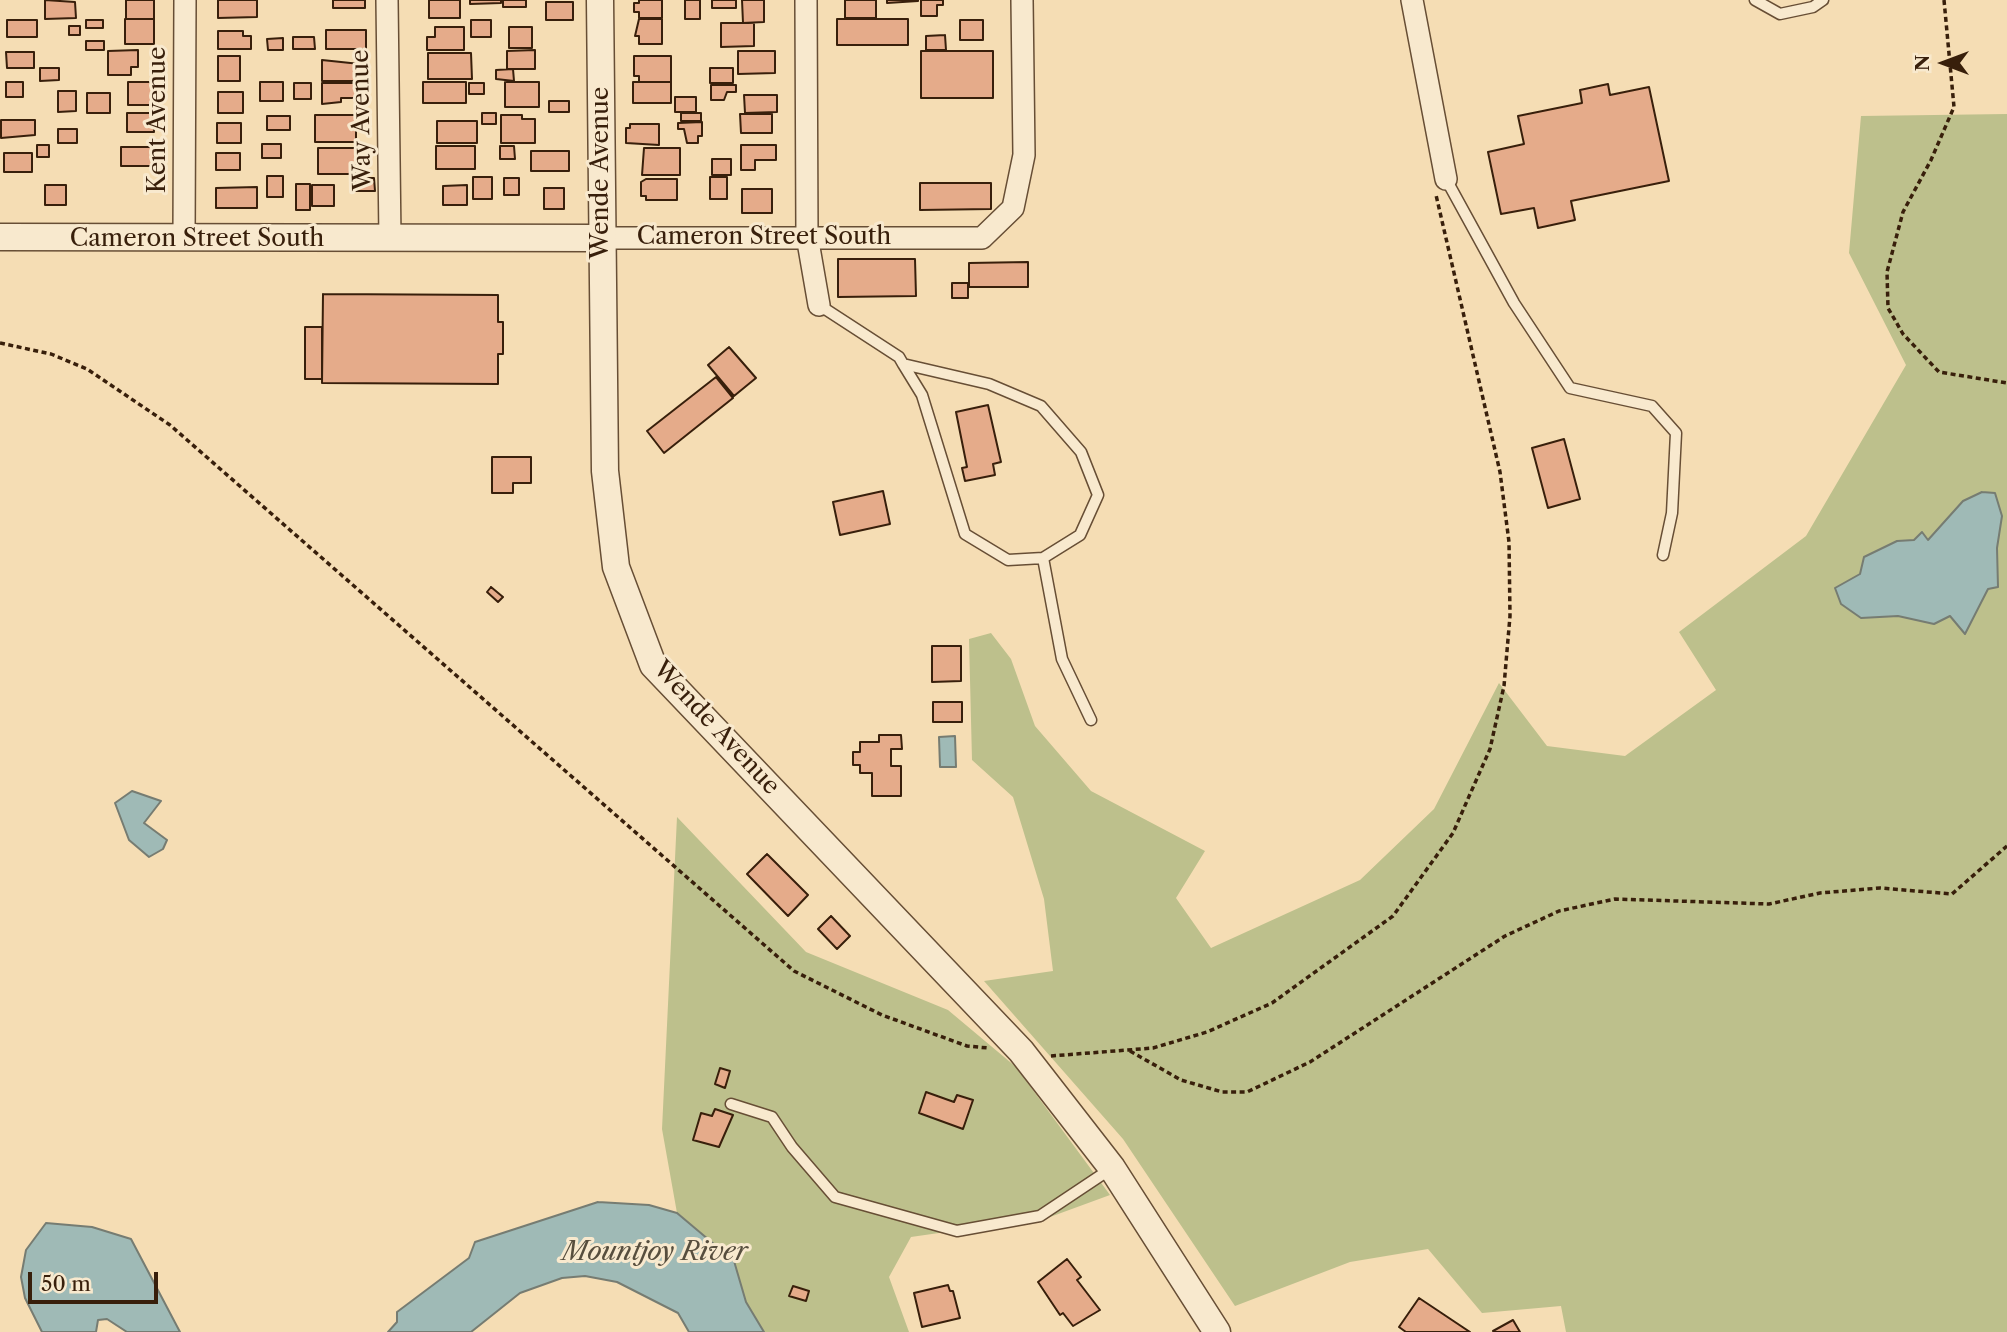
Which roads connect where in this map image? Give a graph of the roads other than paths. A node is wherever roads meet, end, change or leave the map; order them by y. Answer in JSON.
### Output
{"nodes":[{"id":1,"x":185,"y":0,"type":"edge"},
{"id":2,"x":387,"y":0,"type":"edge"},
{"id":3,"x":600,"y":0,"type":"edge"},
{"id":4,"x":806,"y":0,"type":"edge"},
{"id":5,"x":1022,"y":0,"type":"edge"},
{"id":6,"x":1412,"y":0,"type":"edge"},
{"id":7,"x":1755,"y":0,"type":"edge"},
{"id":8,"x":1823,"y":0,"type":"edge"},
{"id":9,"x":1440,"y":184,"type":"joint"},
{"id":10,"x":807,"y":236,"type":"junction"},
{"id":11,"x":0,"y":237,"type":"edge"},
{"id":12,"x":601,"y":238,"type":"junction"},
{"id":13,"x":184,"y":239,"type":"junction"},
{"id":14,"x":390,"y":239,"type":"junction"},
{"id":15,"x":819,"y":305,"type":"joint"},
{"id":16,"x":903,"y":364,"type":"junction"},
{"id":17,"x":1663,"y":555,"type":"dead end"},
{"id":18,"x":1043,"y":558,"type":"junction"},
{"id":19,"x":1091,"y":720,"type":"dead end"},
{"id":20,"x":731,"y":1104,"type":"dead end"},
{"id":21,"x":1112,"y":1167,"type":"junction"},
{"id":22,"x":1217,"y":1332,"type":"edge"}],
"edges":[{"from":1,"to":13,"type":"street","name":"Kent Avenue"},
{"from":2,"to":14,"type":"street","name":"Way Avenue"},
{"from":3,"to":12,"type":"street","name":"Wende Avenue"},
{"from":4,"to":10,"type":"street"},
{"from":5,"to":10,"type":"street","name":"Cameron Street South"},
{"from":6,"to":9,"type":"street"},
{"from":7,"to":8,"type":"lane"},
{"from":9,"to":17,"type":"lane"},
{"from":10,"to":12,"type":"street","name":"Cameron Street South"},
{"from":10,"to":15,"type":"street"},
{"from":11,"to":13,"type":"street","name":"Cameron Street South"},
{"from":12,"to":14,"type":"street","name":"Cameron Street South"},
{"from":12,"to":21,"type":"street","name":"Wende Avenue"},
{"from":13,"to":14,"type":"street","name":"Cameron Street South"},
{"from":15,"to":16,"type":"lane"},
{"from":16,"to":18,"type":"lane"},
{"from":16,"to":18,"type":"lane"},
{"from":18,"to":19,"type":"lane"},
{"from":20,"to":21,"type":"lane"},
{"from":21,"to":22,"type":"street","name":"Wende Avenue"}]}
